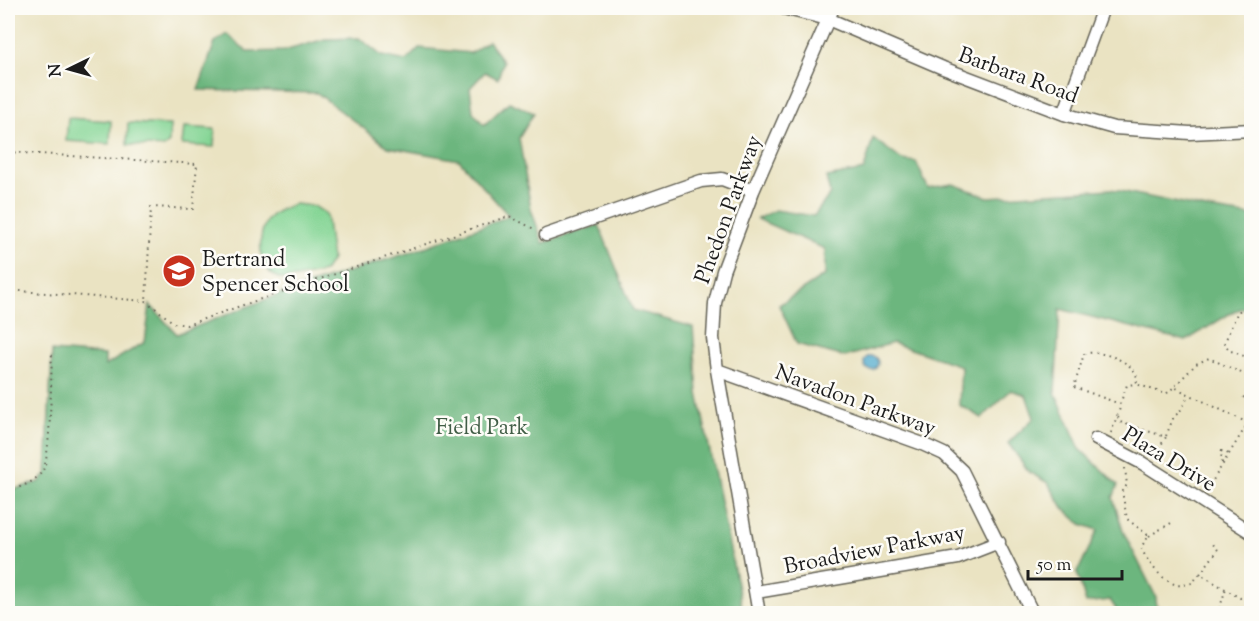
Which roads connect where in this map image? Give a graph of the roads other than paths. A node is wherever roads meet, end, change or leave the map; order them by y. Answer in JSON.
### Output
{"nodes":[{"id":1,"x":783,"y":8,"type":"edge"},
{"id":2,"x":1103,"y":8,"type":"edge"},
{"id":3,"x":830,"y":13,"type":"edge"},
{"id":4,"x":1064,"y":114,"type":"junction"},
{"id":5,"x":1251,"y":130,"type":"edge"},
{"id":6,"x":753,"y":191,"type":"junction"},
{"id":7,"x":546,"y":235,"type":"road end"},
{"id":8,"x":717,"y":370,"type":"junction"},
{"id":9,"x":1096,"y":439,"type":"dead end"},
{"id":10,"x":1251,"y":532,"type":"edge"},
{"id":11,"x":999,"y":543,"type":"junction"},
{"id":12,"x":756,"y":592,"type":"junction"},
{"id":13,"x":759,"y":614,"type":"edge"},
{"id":14,"x":1032,"y":614,"type":"edge"}],
"edges":[{"from":1,"to":3,"type":"street","name":"Barbara Road"},
{"from":2,"to":4,"type":"street"},
{"from":3,"to":4,"type":"street","name":"Barbara Road"},
{"from":3,"to":6,"type":"street","name":"Phedon Parkway"},
{"from":4,"to":5,"type":"street","name":"Barbara Road"},
{"from":6,"to":7,"type":"street"},
{"from":6,"to":8,"type":"street","name":"Phedon Parkway"},
{"from":8,"to":11,"type":"street","name":"Navadon Parkway"},
{"from":8,"to":12,"type":"street","name":"Phedon Parkway"},
{"from":9,"to":10,"type":"street","name":"Plaza Drive"},
{"from":11,"to":12,"type":"street","name":"Broadview Parkway"},
{"from":11,"to":14,"type":"street","name":"Navadon Parkway"},
{"from":12,"to":13,"type":"street","name":"Phedon Parkway"}]}
